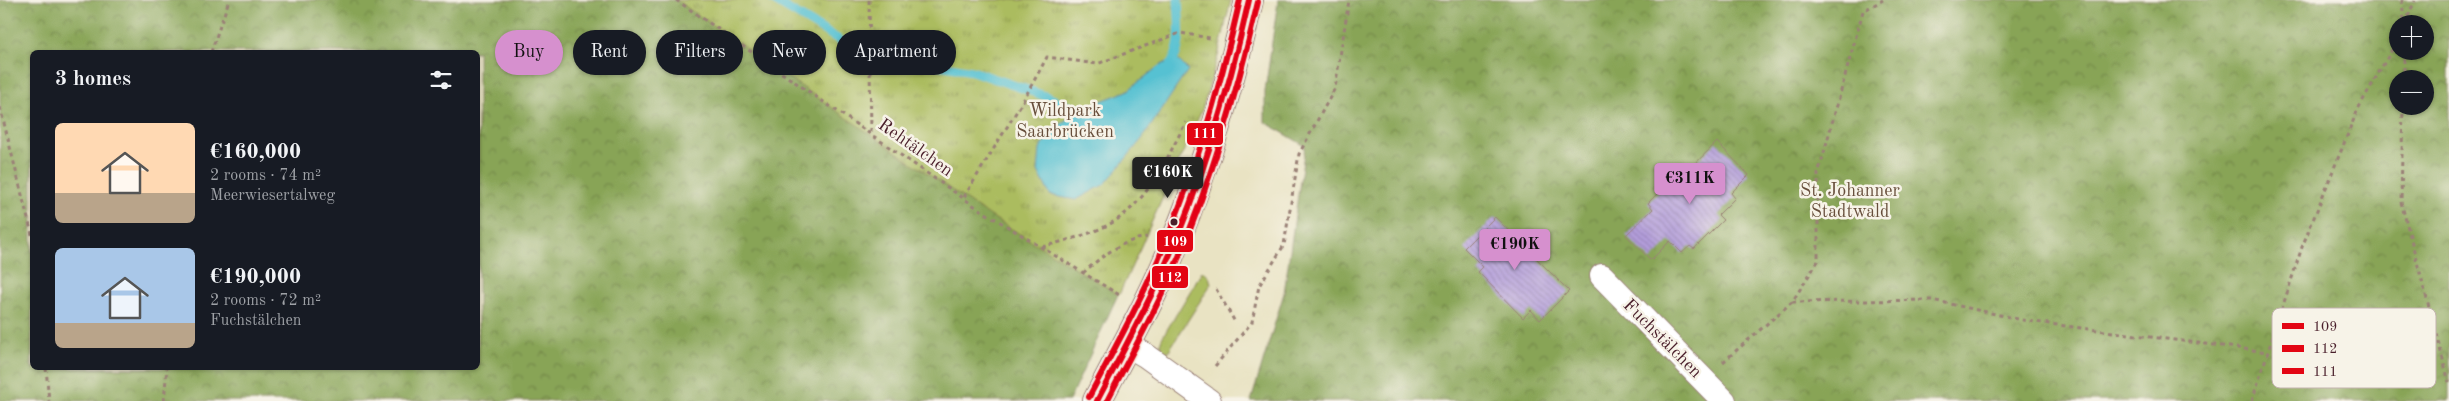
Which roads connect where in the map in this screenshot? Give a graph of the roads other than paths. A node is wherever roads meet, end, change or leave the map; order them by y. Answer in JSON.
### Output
{"nodes":[{"id":1,"x":1249,"y":0,"type":"edge"},
{"id":2,"x":1602,"y":276,"type":"dead end"},
{"id":3,"x":1126,"y":344,"type":"junction"},
{"id":4,"x":1097,"y":401,"type":"edge"},
{"id":5,"x":1209,"y":401,"type":"edge"},
{"id":6,"x":1724,"y":401,"type":"edge"}],
"edges":[{"from":1,"to":3,"type":"main road"},
{"from":2,"to":6,"type":"street","name":"Fuchstälchen"},
{"from":3,"to":4,"type":"main road"},
{"from":3,"to":5,"type":"street"}]}
